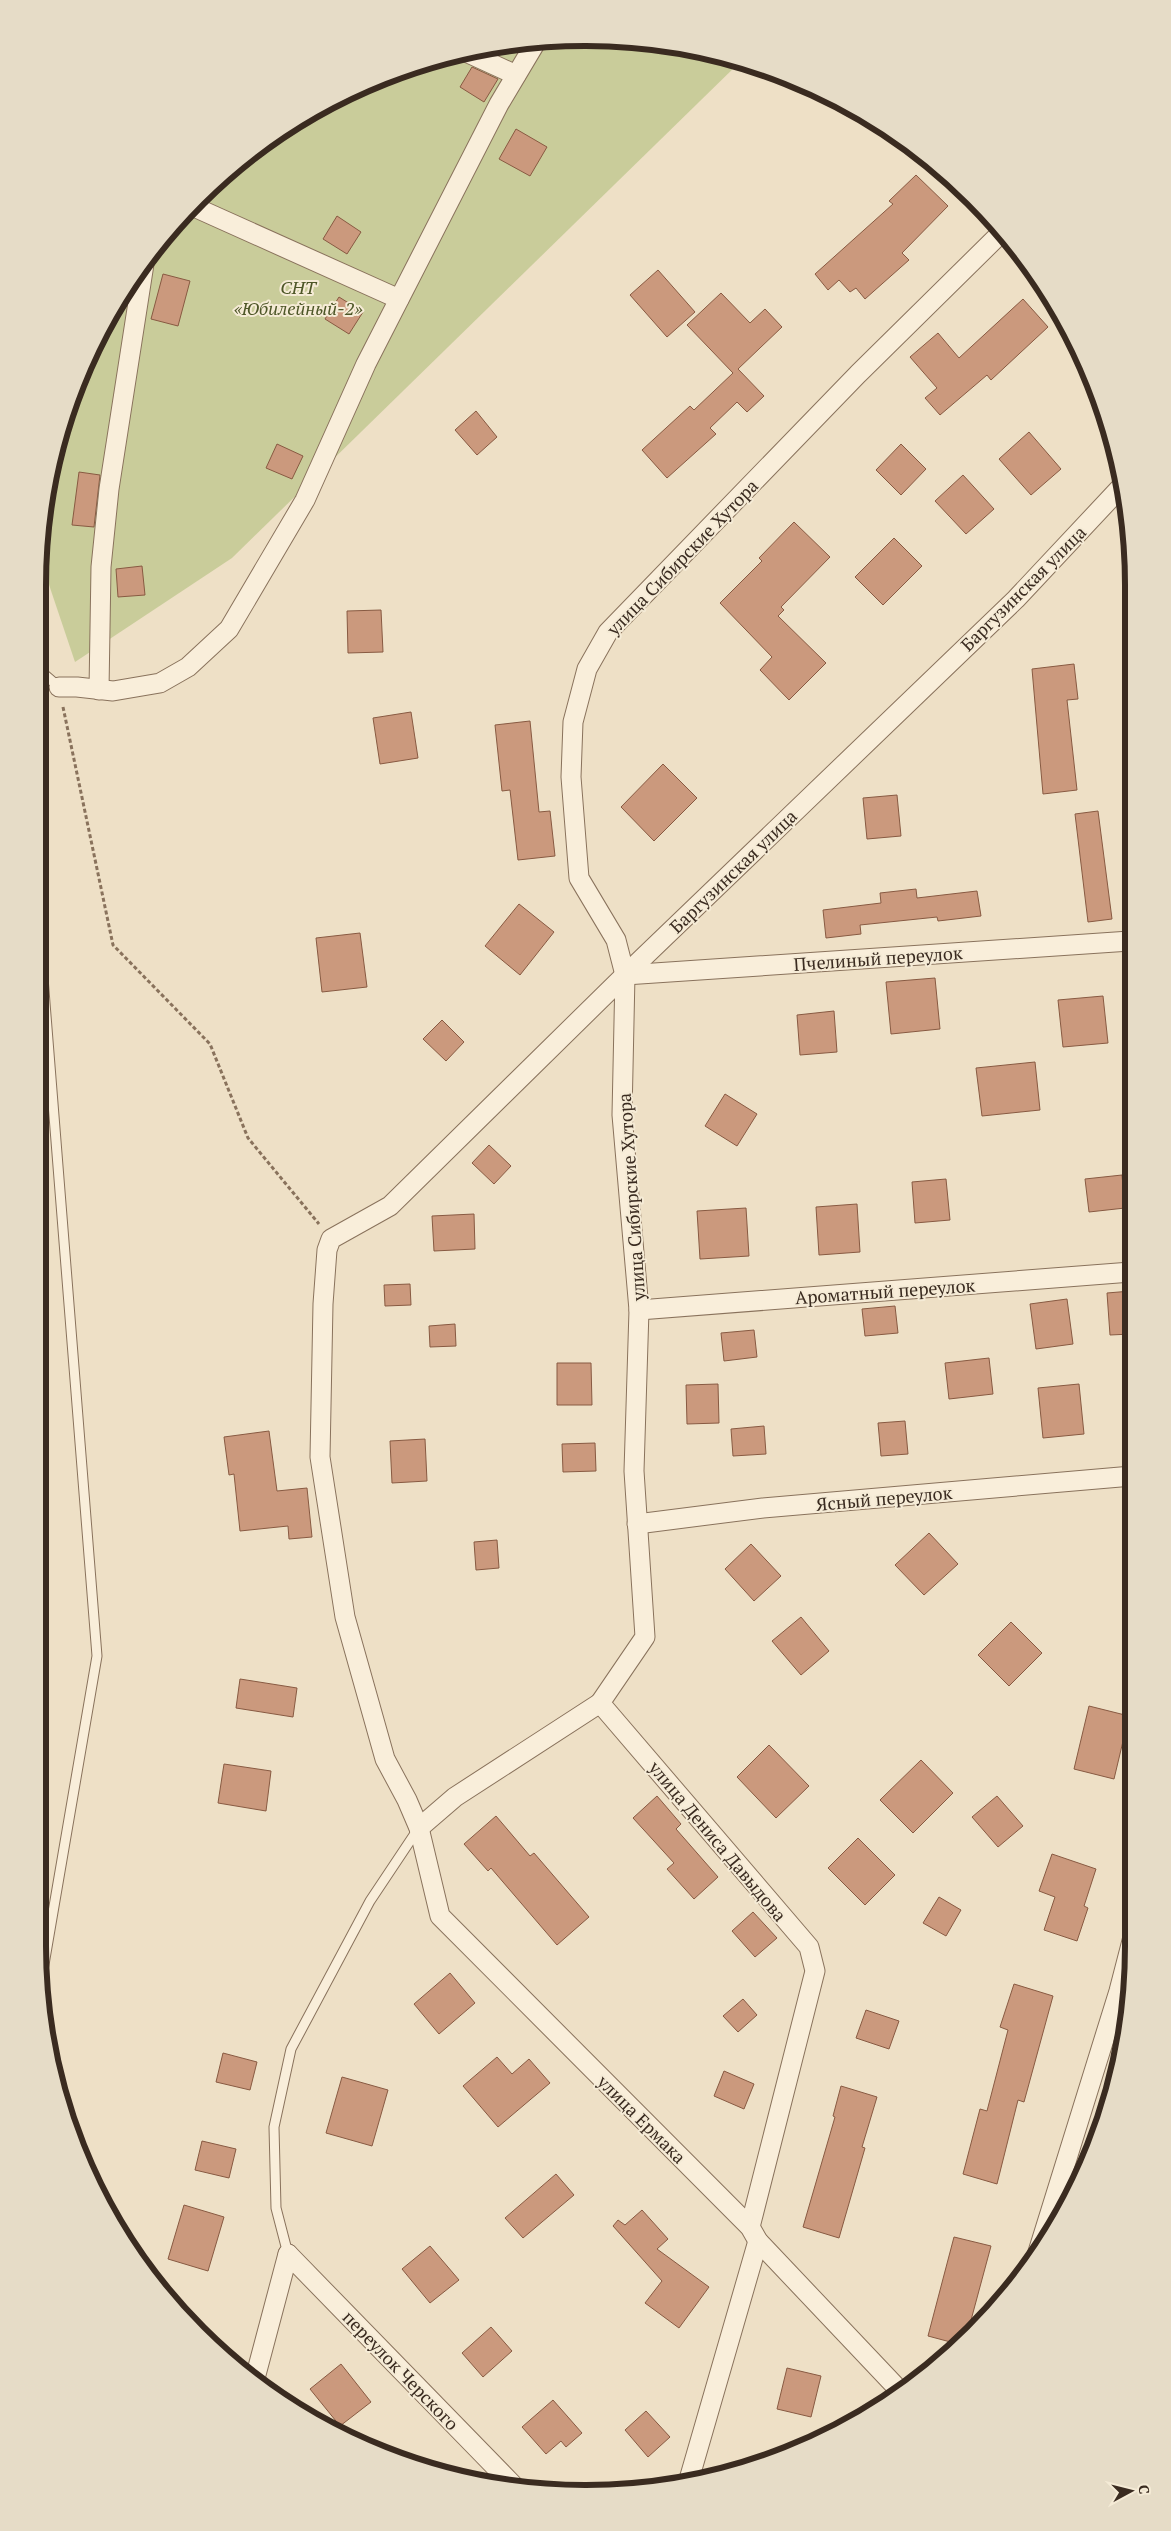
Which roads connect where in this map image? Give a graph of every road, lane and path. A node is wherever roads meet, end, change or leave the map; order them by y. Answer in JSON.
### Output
{"nodes":[{"id":1,"x":532,"y":49,"type":"edge"},
{"id":2,"x":478,"y":57,"type":"edge"},
{"id":3,"x":516,"y":75,"type":"junction"},
{"id":4,"x":199,"y":209,"type":"edge"},
{"id":5,"x":996,"y":237,"type":"edge"},
{"id":6,"x":142,"y":280,"type":"edge"},
{"id":7,"x":399,"y":299,"type":"junction"},
{"id":8,"x":1116,"y":492,"type":"edge"},
{"id":9,"x":46,"y":676,"type":"edge"},
{"id":10,"x":59,"y":687,"type":"junction"},
{"id":11,"x":99,"y":690,"type":"junction"},
{"id":12,"x":1125,"y":941,"type":"edge"},
{"id":13,"x":625,"y":975,"type":"junction"},
{"id":14,"x":46,"y":1014,"type":"edge"},
{"id":15,"x":331,"y":1239,"type":"junction"},
{"id":16,"x":1125,"y":1272,"type":"edge"},
{"id":17,"x":639,"y":1310,"type":"junction"},
{"id":18,"x":1125,"y":1477,"type":"edge"},
{"id":19,"x":637,"y":1524,"type":"junction"},
{"id":20,"x":600,"y":1702,"type":"junction"},
{"id":21,"x":419,"y":1828,"type":"junction"},
{"id":22,"x":46,"y":1952,"type":"edge"},
{"id":23,"x":1122,"y":1999,"type":"edge"},
{"id":24,"x":1049,"y":2221,"type":"edge"},
{"id":25,"x":754,"y":2234,"type":"junction"},
{"id":26,"x":288,"y":2254,"type":"junction"},
{"id":27,"x":256,"y":2373,"type":"edge"},
{"id":28,"x":896,"y":2386,"type":"edge"},
{"id":29,"x":691,"y":2474,"type":"edge"},
{"id":30,"x":507,"y":2479,"type":"edge"}],
"edges":[{"from":1,"to":3,"type":"street"},
{"from":2,"to":3,"type":"street"},
{"from":3,"to":7,"type":"street"},
{"from":4,"to":7,"type":"street"},
{"from":5,"to":13,"type":"street","name":"улица Сибирские Хутора"},
{"from":6,"to":11,"type":"street"},
{"from":7,"to":11,"type":"street"},
{"from":8,"to":13,"type":"street","name":"Баргузинская улица"},
{"from":9,"to":10,"type":"lane"},
{"from":10,"to":11,"type":"street"},
{"from":10,"to":15,"type":"path"},
{"from":12,"to":13,"type":"street","name":"Пчелиный переулок"},
{"from":13,"to":15,"type":"street","name":"Баргузинская улица"},
{"from":13,"to":17,"type":"street","name":"улица Сибирские Хутора"},
{"from":14,"to":22,"type":"lane"},
{"from":15,"to":21,"type":"street","name":"улица Ермака"},
{"from":16,"to":17,"type":"street","name":"Ароматный переулок"},
{"from":17,"to":19,"type":"street","name":"улица Сибирские Хутора"},
{"from":18,"to":19,"type":"street","name":"Ясный переулок"},
{"from":19,"to":20,"type":"street"},
{"from":20,"to":21,"type":"street"},
{"from":20,"to":25,"type":"street","name":"улица Дениса Давыдова"},
{"from":21,"to":25,"type":"street","name":"улица Ермака"},
{"from":21,"to":26,"type":"lane"},
{"from":23,"to":24,"type":"street"},
{"from":25,"to":28,"type":"street","name":"улица Ермака"},
{"from":25,"to":29,"type":"street","name":"улица Дениса Давыдова"},
{"from":26,"to":27,"type":"street"},
{"from":26,"to":30,"type":"street","name":"переулок Черского"}]}
